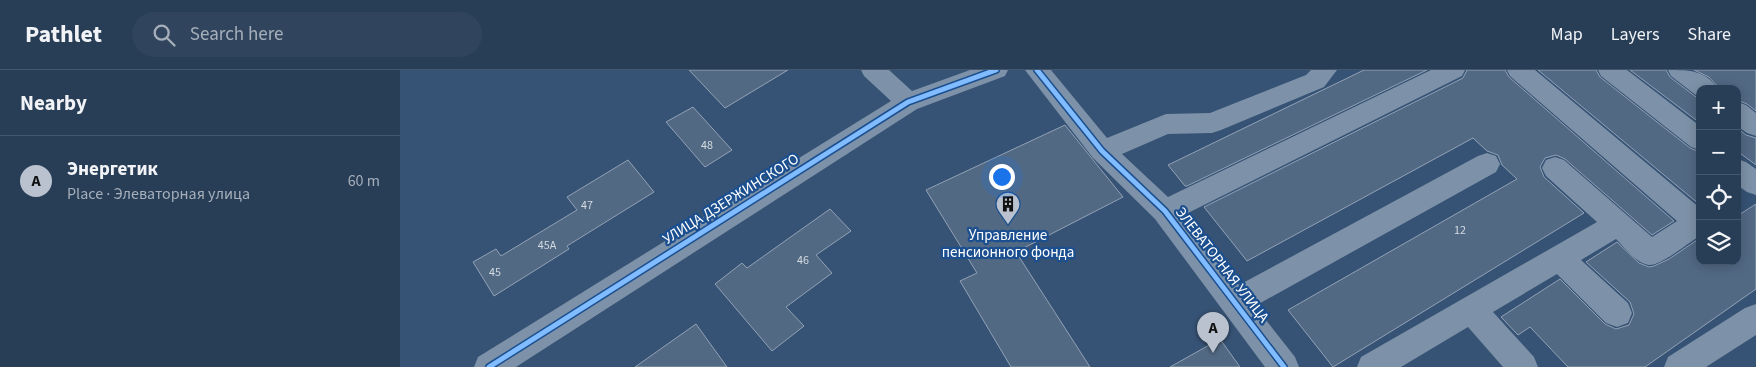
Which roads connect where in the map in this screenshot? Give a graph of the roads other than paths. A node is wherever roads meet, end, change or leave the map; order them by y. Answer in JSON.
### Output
{"nodes":[{"id":1,"x":873,"y":70,"type":"edge"},
{"id":2,"x":996,"y":70,"type":"edge"},
{"id":3,"x":1037,"y":70,"type":"edge"},
{"id":4,"x":1325,"y":70,"type":"edge"},
{"id":5,"x":1453,"y":70,"type":"edge"},
{"id":6,"x":1519,"y":70,"type":"edge"},
{"id":7,"x":1610,"y":70,"type":"edge"},
{"id":8,"x":1680,"y":70,"type":"edge"},
{"id":9,"x":1701,"y":85,"type":"edge"},
{"id":10,"x":908,"y":102,"type":"junction"},
{"id":11,"x":1741,"y":115,"type":"edge"},
{"id":12,"x":1756,"y":126,"type":"edge"},
{"id":13,"x":1696,"y":137,"type":"edge"},
{"id":14,"x":1102,"y":151,"type":"junction"},
{"id":15,"x":1487,"y":164,"type":"dead end"},
{"id":16,"x":1555,"y":168,"type":"dead end"},
{"id":17,"x":1741,"y":173,"type":"edge"},
{"id":18,"x":1756,"y":185,"type":"edge"},
{"id":19,"x":1741,"y":195,"type":"edge"},
{"id":20,"x":1165,"y":211,"type":"junction"},
{"id":21,"x":1697,"y":220,"type":"edge"},
{"id":22,"x":1618,"y":224,"type":"junction"},
{"id":23,"x":1696,"y":224,"type":"edge"},
{"id":24,"x":1560,"y":258,"type":"junction"},
{"id":25,"x":1236,"y":301,"type":"junction"},
{"id":26,"x":1472,"y":310,"type":"junction"},
{"id":27,"x":1617,"y":313,"type":"dead end"},
{"id":28,"x":1756,"y":318,"type":"edge"},
{"id":29,"x":1529,"y":364,"type":"edge"},
{"id":30,"x":489,"y":367,"type":"edge"},
{"id":31,"x":1284,"y":367,"type":"edge"},
{"id":32,"x":1372,"y":367,"type":"edge"},
{"id":33,"x":1679,"y":367,"type":"edge"}],
"edges":[{"from":1,"to":10,"type":"street"},
{"from":2,"to":10,"type":"street","name":"УЛИЦА ДЗЕРЖИНСКОГО"},
{"from":3,"to":14,"type":"street","name":"ЭЛЕВАТОРНАЯ УЛИЦА"},
{"from":4,"to":14,"type":"street"},
{"from":5,"to":20,"type":"street"},
{"from":6,"to":21,"type":"street"},
{"from":7,"to":13,"type":"street"},
{"from":8,"to":9,"type":"street"},
{"from":10,"to":30,"type":"street","name":"УЛИЦА ДЗЕРЖИНСКОГО"},
{"from":11,"to":12,"type":"street"},
{"from":14,"to":20,"type":"street","name":"ЭЛЕВАТОРНАЯ УЛИЦА"},
{"from":15,"to":25,"type":"street"},
{"from":16,"to":22,"type":"street"},
{"from":17,"to":18,"type":"street"},
{"from":18,"to":19,"type":"street"},
{"from":20,"to":25,"type":"street","name":"ЭЛЕВАТОРНАЯ УЛИЦА"},
{"from":22,"to":23,"type":"street"},
{"from":22,"to":24,"type":"street"},
{"from":24,"to":26,"type":"street"},
{"from":24,"to":27,"type":"street"},
{"from":25,"to":31,"type":"street","name":"ЭЛЕВАТОРНАЯ УЛИЦА"},
{"from":26,"to":29,"type":"street"},
{"from":26,"to":32,"type":"street"},
{"from":28,"to":33,"type":"street"}]}
